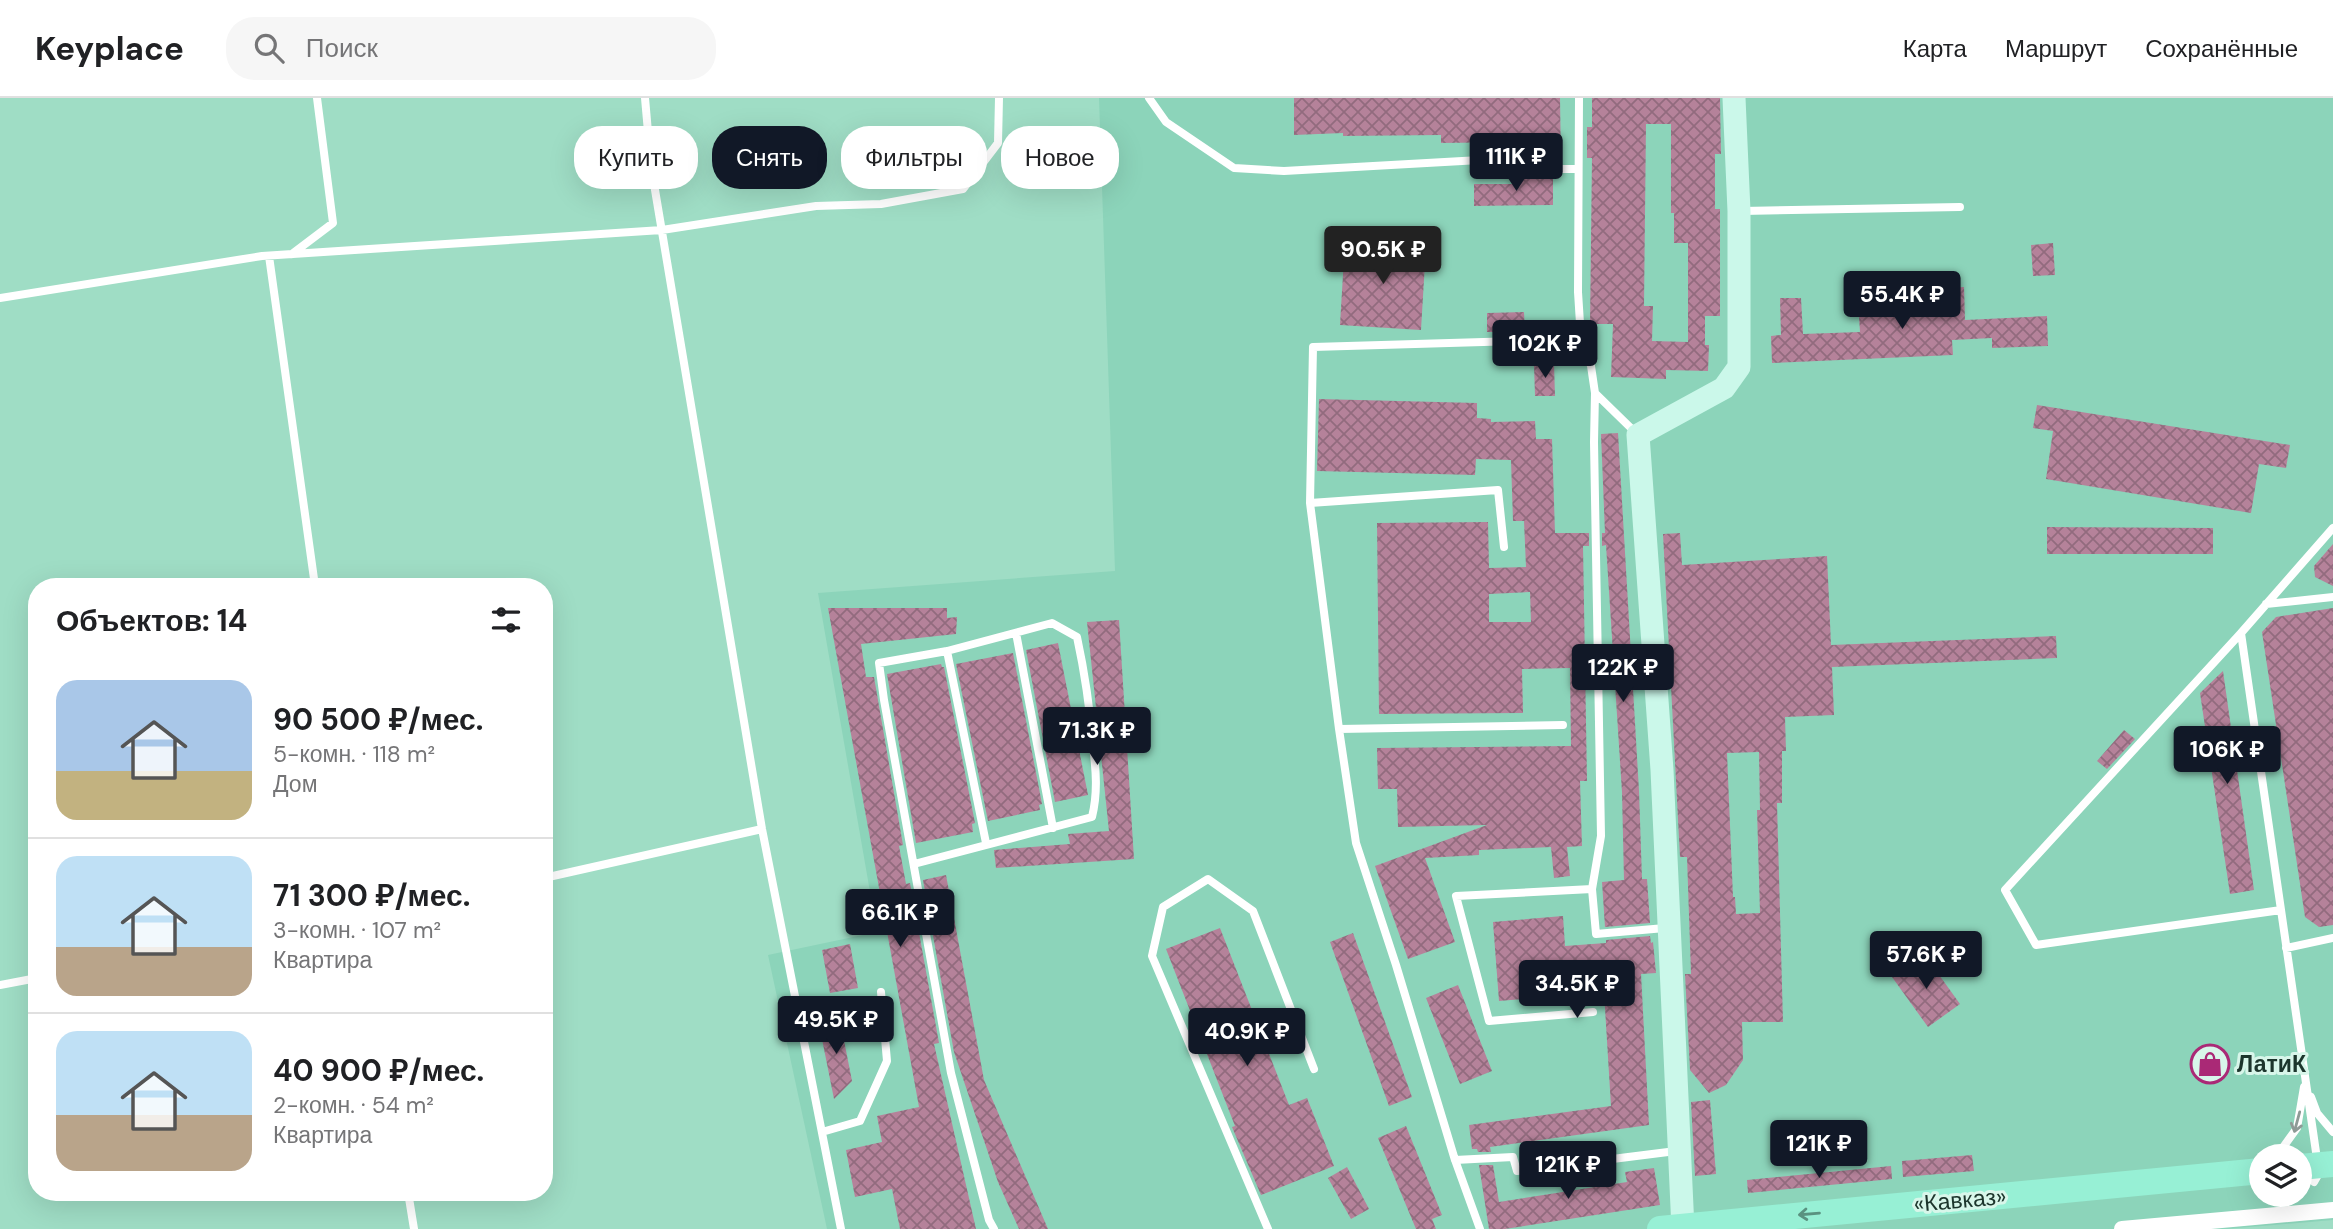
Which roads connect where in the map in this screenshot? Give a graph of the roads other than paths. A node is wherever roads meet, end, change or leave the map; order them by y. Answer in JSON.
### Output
{"nodes":[{"id":1,"x":317,"y":98,"type":"edge"},
{"id":2,"x":645,"y":98,"type":"edge"},
{"id":3,"x":999,"y":98,"type":"edge"},
{"id":4,"x":1149,"y":98,"type":"edge"},
{"id":5,"x":1579,"y":98,"type":"edge"},
{"id":6,"x":1734,"y":98,"type":"edge"},
{"id":7,"x":1578,"y":170,"type":"junction"},
{"id":8,"x":1960,"y":207,"type":"dead end"},
{"id":9,"x":1739,"y":211,"type":"junction"},
{"id":10,"x":662,"y":230,"type":"junction"},
{"id":11,"x":292,"y":254,"type":"junction"},
{"id":12,"x":269,"y":256,"type":"junction"},
{"id":13,"x":0,"y":298,"type":"edge"},
{"id":14,"x":1580,"y":339,"type":"junction"},
{"id":15,"x":1595,"y":393,"type":"junction"},
{"id":16,"x":1638,"y":435,"type":"junction"},
{"id":17,"x":1310,"y":503,"type":"junction"},
{"id":18,"x":2333,"y":528,"type":"edge"},
{"id":19,"x":1504,"y":547,"type":"dead end"},
{"id":20,"x":313,"y":578,"type":"edge"},
{"id":21,"x":2333,"y":597,"type":"edge"},
{"id":22,"x":2266,"y":604,"type":"junction"},
{"id":23,"x":2241,"y":633,"type":"junction"},
{"id":24,"x":1016,"y":634,"type":"junction"},
{"id":25,"x":947,"y":652,"type":"junction"},
{"id":26,"x":1563,"y":725,"type":"dead end"},
{"id":27,"x":1339,"y":729,"type":"junction"},
{"id":28,"x":1053,"y":828,"type":"junction"},
{"id":29,"x":762,"y":829,"type":"junction"},
{"id":30,"x":986,"y":843,"type":"junction"},
{"id":31,"x":914,"y":864,"type":"junction"},
{"id":32,"x":553,"y":876,"type":"edge"},
{"id":33,"x":1592,"y":889,"type":"junction"},
{"id":34,"x":2281,"y":910,"type":"junction"},
{"id":35,"x":1668,"y":927,"type":"junction"},
{"id":36,"x":2333,"y":938,"type":"edge"},
{"id":37,"x":2286,"y":947,"type":"junction"},
{"id":38,"x":28,"y":980,"type":"edge"},
{"id":39,"x":0,"y":985,"type":"edge"},
{"id":40,"x":881,"y":992,"type":"dead end"},
{"id":41,"x":1592,"y":1012,"type":"dead end"},
{"id":42,"x":1314,"y":1069,"type":"dead end"},
{"id":43,"x":2305,"y":1081,"type":"junction"},
{"id":44,"x":822,"y":1132,"type":"junction"},
{"id":45,"x":2333,"y":1132,"type":"edge"},
{"id":46,"x":2285,"y":1144,"type":"edge"},
{"id":47,"x":1679,"y":1151,"type":"junction"},
{"id":48,"x":1455,"y":1160,"type":"junction"},
{"id":49,"x":2316,"y":1174,"type":"edge"},
{"id":50,"x":2249,"y":1175,"type":"edge"},
{"id":51,"x":2249,"y":1175,"type":"edge"},
{"id":52,"x":409,"y":1201,"type":"edge"},
{"id":53,"x":2333,"y":1210,"type":"edge"},
{"id":54,"x":991,"y":1226,"type":"edge"},
{"id":55,"x":1675,"y":1228,"type":"edge"},
{"id":56,"x":414,"y":1229,"type":"edge"},
{"id":57,"x":841,"y":1229,"type":"edge"},
{"id":58,"x":1269,"y":1229,"type":"edge"},
{"id":59,"x":1480,"y":1229,"type":"edge"},
{"id":60,"x":1830,"y":1229,"type":"edge"},
{"id":61,"x":2122,"y":1229,"type":"edge"}],
"edges":[{"from":1,"to":11,"type":"lane"},
{"from":2,"to":10,"type":"lane"},
{"from":3,"to":10,"type":"lane"},
{"from":4,"to":7,"type":"lane"},
{"from":5,"to":7,"type":"lane"},
{"from":6,"to":9,"type":"street"},
{"from":7,"to":14,"type":"lane"},
{"from":8,"to":9,"type":"lane"},
{"from":9,"to":16,"type":"street"},
{"from":10,"to":11,"type":"lane"},
{"from":10,"to":29,"type":"lane"},
{"from":11,"to":12,"type":"lane"},
{"from":12,"to":13,"type":"lane"},
{"from":12,"to":20,"type":"lane"},
{"from":14,"to":15,"type":"lane"},
{"from":14,"to":17,"type":"lane"},
{"from":15,"to":16,"type":"lane"},
{"from":15,"to":33,"type":"lane"},
{"from":16,"to":35,"type":"street"},
{"from":17,"to":19,"type":"lane"},
{"from":17,"to":27,"type":"lane"},
{"from":18,"to":22,"type":"lane"},
{"from":21,"to":22,"type":"lane"},
{"from":22,"to":23,"type":"lane"},
{"from":23,"to":34,"type":"lane"},
{"from":23,"to":34,"type":"lane"},
{"from":24,"to":25,"type":"lane"},
{"from":24,"to":28,"type":"lane"},
{"from":24,"to":28,"type":"lane"},
{"from":25,"to":30,"type":"lane"},
{"from":25,"to":31,"type":"lane"},
{"from":26,"to":27,"type":"lane"},
{"from":27,"to":48,"type":"lane"},
{"from":28,"to":30,"type":"lane"},
{"from":29,"to":32,"type":"lane"},
{"from":29,"to":44,"type":"lane"},
{"from":30,"to":31,"type":"lane"},
{"from":31,"to":54,"type":"lane"},
{"from":33,"to":35,"type":"lane"},
{"from":33,"to":41,"type":"lane"},
{"from":34,"to":37,"type":"lane"},
{"from":35,"to":47,"type":"street"},
{"from":36,"to":37,"type":"lane"},
{"from":37,"to":43,"type":"lane"},
{"from":38,"to":39,"type":"lane"},
{"from":40,"to":44,"type":"lane"},
{"from":42,"to":58,"type":"lane"},
{"from":43,"to":45,"type":"lane"},
{"from":43,"to":46,"type":"lane","one_way":true},
{"from":43,"to":49,"type":"lane"},
{"from":44,"to":57,"type":"lane"},
{"from":47,"to":48,"type":"lane"},
{"from":47,"to":55,"type":"street"},
{"from":48,"to":59,"type":"lane"},
{"from":50,"to":55,"type":"main road","name":"«Кавказ»","one_way":true},
{"from":51,"to":60,"type":"main road","name":"«Кавказ»"},
{"from":52,"to":56,"type":"lane"},
{"from":53,"to":61,"type":"street"}]}
